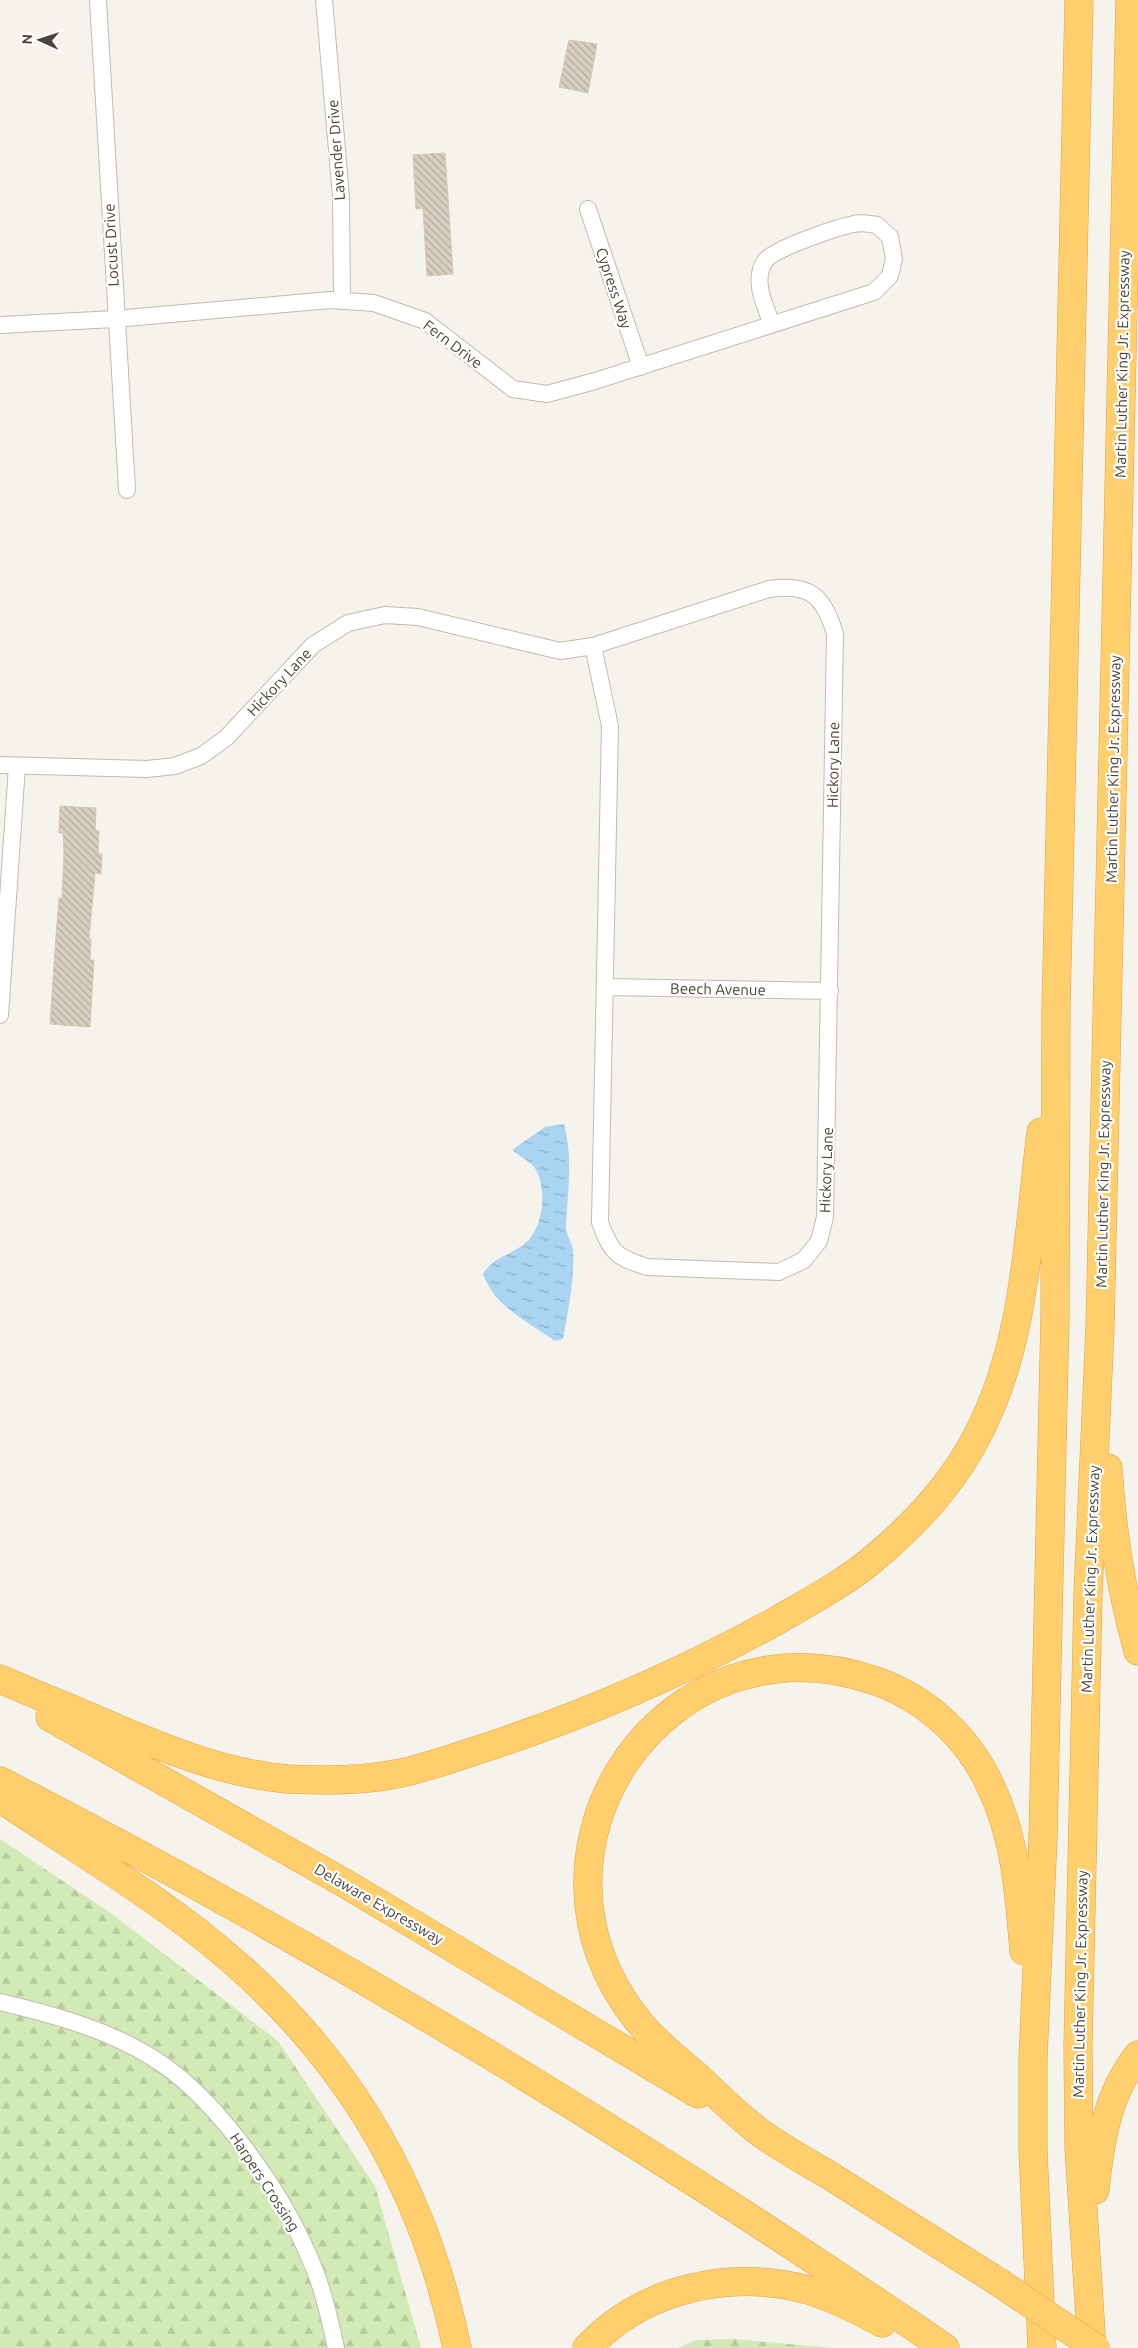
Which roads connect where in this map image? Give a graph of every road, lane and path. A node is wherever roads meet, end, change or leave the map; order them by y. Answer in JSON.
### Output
{"nodes":[{"id":1,"x":98,"y":0,"type":"edge"},
{"id":2,"x":324,"y":0,"type":"edge"},
{"id":3,"x":1080,"y":0,"type":"edge"},
{"id":4,"x":1130,"y":0,"type":"edge"},
{"id":5,"x":588,"y":209,"type":"dead end"},
{"id":6,"x":342,"y":301,"type":"junction"},
{"id":7,"x":115,"y":319,"type":"junction"},
{"id":8,"x":772,"y":324,"type":"junction"},
{"id":9,"x":0,"y":325,"type":"edge"},
{"id":10,"x":641,"y":367,"type":"junction"},
{"id":11,"x":127,"y":490,"type":"dead end"},
{"id":12,"x":592,"y":646,"type":"junction"},
{"id":13,"x":0,"y":765,"type":"edge"},
{"id":14,"x":17,"y":766,"type":"junction"},
{"id":15,"x":2,"y":921,"type":"edge"},
{"id":16,"x":606,"y":986,"type":"junction"},
{"id":17,"x":830,"y":991,"type":"junction"},
{"id":18,"x":1056,"y":1009,"type":"junction"},
{"id":19,"x":0,"y":1015,"type":"edge"},
{"id":20,"x":1100,"y":1328,"type":"junction"},
{"id":21,"x":1138,"y":1651,"type":"edge"},
{"id":22,"x":0,"y":1679,"type":"edge"},
{"id":23,"x":0,"y":1689,"type":"edge"},
{"id":24,"x":0,"y":1781,"type":"edge"},
{"id":25,"x":0,"y":1798,"type":"edge"},
{"id":26,"x":0,"y":2002,"type":"edge"},
{"id":27,"x":1138,"y":2055,"type":"edge"},
{"id":28,"x":1033,"y":2057,"type":"junction"},
{"id":29,"x":752,"y":2127,"type":"junction"},
{"id":30,"x":1087,"y":2256,"type":"junction"},
{"id":31,"x":336,"y":2348,"type":"edge"},
{"id":32,"x":458,"y":2348,"type":"edge"},
{"id":33,"x":587,"y":2348,"type":"edge"},
{"id":34,"x":930,"y":2348,"type":"edge"},
{"id":35,"x":945,"y":2348,"type":"edge"},
{"id":36,"x":1042,"y":2348,"type":"edge"},
{"id":37,"x":1092,"y":2348,"type":"edge"},
{"id":38,"x":1096,"y":2348,"type":"edge"}],
"edges":[{"from":1,"to":7,"type":"street","name":"Locust Drive"},
{"from":2,"to":6,"type":"street","name":"Lavender Drive"},
{"from":3,"to":18,"type":"highway"},
{"from":4,"to":20,"type":"highway","name":"Martin Luther King Jr. Expressway"},
{"from":5,"to":10,"type":"street","name":"Cypress Way"},
{"from":6,"to":7,"type":"street","name":"Fern Drive"},
{"from":6,"to":10,"type":"street","name":"Fern Drive"},
{"from":7,"to":9,"type":"street","name":"Fern Drive"},
{"from":7,"to":11,"type":"street","name":"Locust Drive"},
{"from":8,"to":8,"type":"street","name":"Fern Drive"},
{"from":8,"to":10,"type":"street","name":"Fern Drive"},
{"from":12,"to":14,"type":"street","name":"Hickory Lane"},
{"from":12,"to":16,"type":"street","name":"Hickory Lane"},
{"from":12,"to":17,"type":"street","name":"Hickory Lane"},
{"from":13,"to":14,"type":"street","name":"Hickory Lane"},
{"from":14,"to":15,"type":"street"},
{"from":15,"to":19,"type":"street"},
{"from":16,"to":17,"type":"street","name":"Beech Avenue"},
{"from":16,"to":17,"type":"street","name":"Hickory Lane"},
{"from":18,"to":22,"type":"highway"},
{"from":18,"to":28,"type":"highway"},
{"from":20,"to":21,"type":"highway"},
{"from":20,"to":30,"type":"highway","name":"Martin Luther King Jr. Expressway"},
{"from":23,"to":29,"type":"highway","name":"Delaware Expressway"},
{"from":24,"to":35,"type":"highway"},
{"from":25,"to":32,"type":"highway"},
{"from":26,"to":31,"type":"street","name":"Harpers Crossing"},
{"from":27,"to":30,"type":"highway"},
{"from":28,"to":29,"type":"highway"},
{"from":28,"to":36,"type":"highway"},
{"from":29,"to":38,"type":"highway","bridge":true},
{"from":30,"to":37,"type":"highway","name":"Martin Luther King Jr. Expressway"},
{"from":33,"to":34,"type":"highway"}]}
